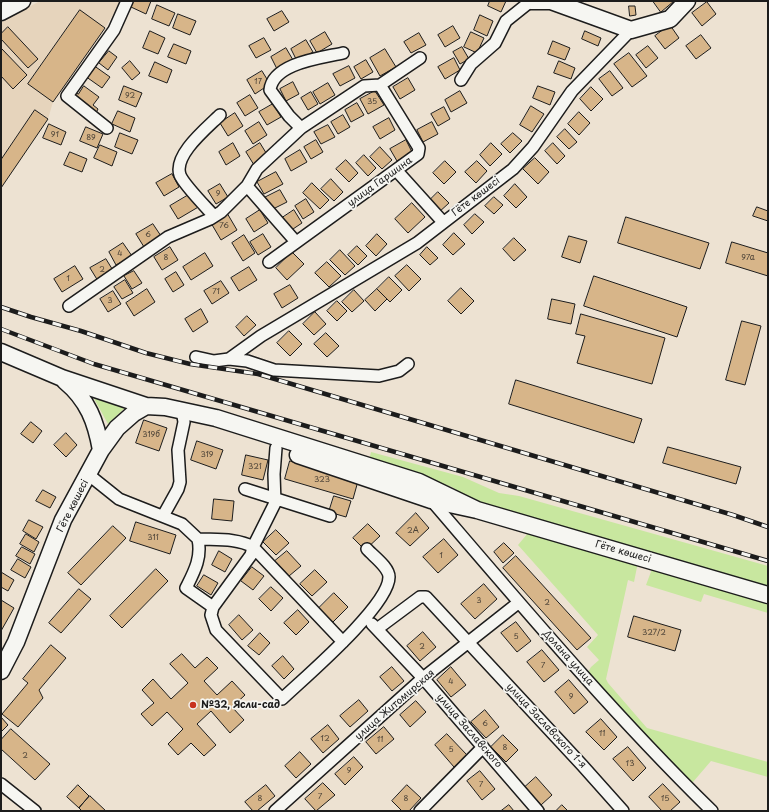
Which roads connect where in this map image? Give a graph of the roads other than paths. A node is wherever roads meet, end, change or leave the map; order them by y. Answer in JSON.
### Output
{"nodes":[{"id":1,"x":22,"y":1,"type":"edge"},
{"id":2,"x":127,"y":1,"type":"edge"},
{"id":3,"x":531,"y":1,"type":"edge"},
{"id":4,"x":687,"y":1,"type":"edge"},
{"id":5,"x":1,"y":12,"type":"edge"},
{"id":6,"x":631,"y":30,"type":"junction"},
{"id":7,"x":343,"y":53,"type":"dead end"},
{"id":8,"x":420,"y":58,"type":"dead end"},
{"id":9,"x":461,"y":80,"type":"dead end"},
{"id":10,"x":380,"y":85,"type":"junction"},
{"id":11,"x":220,"y":115,"type":"dead end"},
{"id":12,"x":106,"y":128,"type":"dead end"},
{"id":13,"x":302,"y":128,"type":"junction"},
{"id":14,"x":397,"y":171,"type":"junction"},
{"id":15,"x":247,"y":186,"type":"junction"},
{"id":16,"x":214,"y":216,"type":"junction"},
{"id":17,"x":443,"y":222,"type":"junction"},
{"id":18,"x":296,"y":242,"type":"junction"},
{"id":19,"x":269,"y":262,"type":"dead end"},
{"id":20,"x":69,"y":306,"type":"dead end"},
{"id":21,"x":1,"y":352,"type":"edge"},
{"id":22,"x":196,"y":357,"type":"dead end"},
{"id":23,"x":229,"y":360,"type":"junction"},
{"id":24,"x":408,"y":364,"type":"dead end"},
{"id":25,"x":62,"y":378,"type":"junction"},
{"id":26,"x":146,"y":406,"type":"junction"},
{"id":27,"x":182,"y":410,"type":"junction"},
{"id":28,"x":276,"y":448,"type":"junction"},
{"id":29,"x":101,"y":450,"type":"junction"},
{"id":30,"x":89,"y":475,"type":"junction"},
{"id":31,"x":245,"y":489,"type":"dead end"},
{"id":32,"x":275,"y":499,"type":"junction"},
{"id":33,"x":430,"y":500,"type":"junction"},
{"id":34,"x":477,"y":510,"type":"junction"},
{"id":35,"x":163,"y":516,"type":"junction"},
{"id":36,"x":330,"y":516,"type":"dead end"},
{"id":37,"x":198,"y":539,"type":"junction"},
{"id":38,"x":253,"y":547,"type":"junction"},
{"id":39,"x":367,"y":549,"type":"dead end"},
{"id":40,"x":768,"y":595,"type":"edge"},
{"id":41,"x":518,"y":603,"type":"junction"},
{"id":42,"x":213,"y":607,"type":"junction"},
{"id":43,"x":366,"y":618,"type":"junction"},
{"id":44,"x":377,"y":628,"type":"junction"},
{"id":45,"x":343,"y":642,"type":"junction"},
{"id":46,"x":467,"y":643,"type":"junction"},
{"id":47,"x":5,"y":659,"type":"edge"},
{"id":48,"x":1,"y":671,"type":"edge"},
{"id":49,"x":424,"y":678,"type":"junction"},
{"id":50,"x":483,"y":747,"type":"junction"},
{"id":51,"x":1,"y":784,"type":"edge"},
{"id":52,"x":35,"y":811,"type":"edge"},
{"id":53,"x":275,"y":811,"type":"edge"},
{"id":54,"x":420,"y":811,"type":"edge"},
{"id":55,"x":538,"y":811,"type":"edge"},
{"id":56,"x":623,"y":811,"type":"edge"},
{"id":57,"x":712,"y":811,"type":"edge"}],
"edges":[{"from":1,"to":5,"type":"main road"},
{"from":2,"to":12,"type":"street"},
{"from":3,"to":6,"type":"main road"},
{"from":3,"to":9,"type":"street"},
{"from":4,"to":6,"type":"main road"},
{"from":6,"to":17,"type":"street","name":"Гёте көшесі"},
{"from":7,"to":13,"type":"street"},
{"from":8,"to":10,"type":"street"},
{"from":10,"to":13,"type":"street"},
{"from":10,"to":14,"type":"street","name":"улица Гаршина"},
{"from":11,"to":16,"type":"street"},
{"from":13,"to":15,"type":"street"},
{"from":14,"to":17,"type":"street"},
{"from":14,"to":18,"type":"street","name":"улица Гаршина"},
{"from":15,"to":16,"type":"street"},
{"from":15,"to":18,"type":"street"},
{"from":16,"to":20,"type":"street"},
{"from":17,"to":23,"type":"street","name":"Гёте көшесі"},
{"from":18,"to":19,"type":"street","name":"улица Гаршина"},
{"from":21,"to":25,"type":"main road"},
{"from":22,"to":23,"type":"street"},
{"from":23,"to":24,"type":"street"},
{"from":25,"to":26,"type":"main road"},
{"from":25,"to":29,"type":"main road"},
{"from":26,"to":27,"type":"main road","name":"Гёте көшесі"},
{"from":26,"to":29,"type":"main road","name":"Гёте көшесі"},
{"from":27,"to":28,"type":"main road","name":"Гёте көшесі"},
{"from":27,"to":34,"type":"main road","name":"Гёте көшесі"},
{"from":27,"to":35,"type":"street"},
{"from":28,"to":32,"type":"street"},
{"from":28,"to":33,"type":"main road","name":"Гёте көшесі"},
{"from":29,"to":30,"type":"main road","name":"Гёте көшесі"},
{"from":30,"to":35,"type":"street"},
{"from":30,"to":47,"type":"main road","name":"Гёте көшесі"},
{"from":31,"to":32,"type":"street"},
{"from":32,"to":36,"type":"street"},
{"from":32,"to":38,"type":"street"},
{"from":33,"to":34,"type":"main road","name":"Гёте көшесі"},
{"from":33,"to":41,"type":"street","name":"Долана улица"},
{"from":34,"to":40,"type":"main road","name":"Гёте көшесі"},
{"from":35,"to":37,"type":"street"},
{"from":37,"to":38,"type":"street"},
{"from":37,"to":42,"type":"street"},
{"from":38,"to":42,"type":"street"},
{"from":38,"to":45,"type":"street"},
{"from":39,"to":43,"type":"street"},
{"from":41,"to":46,"type":"street","name":"улица Житомирская"},
{"from":41,"to":57,"type":"street","name":"Долана улица"},
{"from":42,"to":45,"type":"street"},
{"from":43,"to":44,"type":"street","name":"улица Заславского"},
{"from":43,"to":45,"type":"street"},
{"from":44,"to":46,"type":"street","name":"улица Заславского 1-я"},
{"from":44,"to":49,"type":"street","name":"улица Заславского"},
{"from":46,"to":49,"type":"street","name":"улица Житомирская"},
{"from":46,"to":56,"type":"street","name":"улица Заславского 1-я"},
{"from":47,"to":48,"type":"main road","name":"Гёте көшесі"},
{"from":49,"to":50,"type":"street","name":"улица Заславского"},
{"from":49,"to":53,"type":"street","name":"улица Житомирская"},
{"from":50,"to":54,"type":"street"},
{"from":50,"to":55,"type":"street","name":"улица Заславского"},
{"from":51,"to":52,"type":"street"}]}
